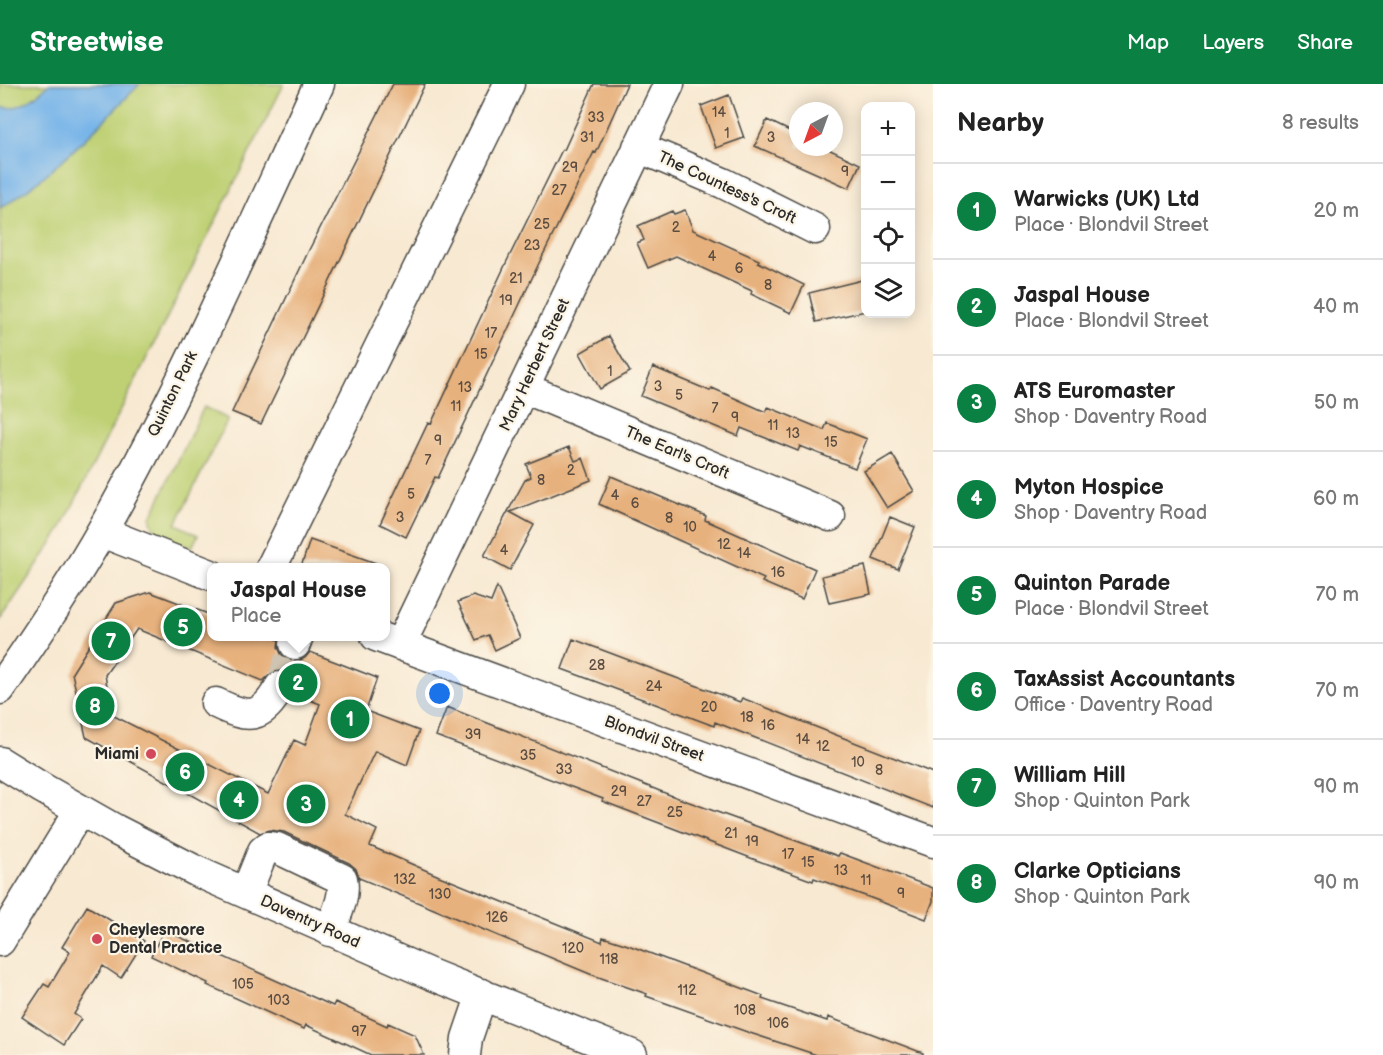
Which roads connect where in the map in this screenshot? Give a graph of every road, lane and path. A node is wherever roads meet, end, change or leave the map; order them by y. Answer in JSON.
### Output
{"nodes":[{"id":1,"x":319,"y":84,"type":"edge"},
{"id":2,"x":509,"y":84,"type":"edge"},
{"id":3,"x":669,"y":84,"type":"edge"},
{"id":4,"x":638,"y":147,"type":"junction"},
{"id":5,"x":815,"y":229,"type":"dead end"},
{"id":6,"x":524,"y":388,"type":"junction"},
{"id":7,"x":830,"y":516,"type":"dead end"},
{"id":8,"x":102,"y":532,"type":"junction"},
{"id":9,"x":273,"y":563,"type":"edge"},
{"id":10,"x":207,"y":573,"type":"edge"},
{"id":11,"x":390,"y":637,"type":"edge"},
{"id":12,"x":388,"y":641,"type":"edge"},
{"id":13,"x":280,"y":687,"type":"tunnel mouth"},
{"id":14,"x":0,"y":689,"type":"edge"},
{"id":15,"x":216,"y":703,"type":"dead end"},
{"id":16,"x":0,"y":762,"type":"edge"},
{"id":17,"x":80,"y":810,"type":"junction"},
{"id":18,"x":933,"y":842,"type":"edge"},
{"id":19,"x":246,"y":893,"type":"junction"},
{"id":20,"x":330,"y":931,"type":"junction"},
{"id":21,"x":0,"y":941,"type":"edge"},
{"id":22,"x":482,"y":994,"type":"junction"},
{"id":23,"x":465,"y":1055,"type":"edge"},
{"id":24,"x":632,"y":1055,"type":"edge"}],
"edges":[{"from":1,"to":8,"type":"street","name":"Quinton Park"},
{"from":2,"to":9,"type":"street"},
{"from":3,"to":4,"type":"street","name":"Mary Herbert Street"},
{"from":4,"to":5,"type":"street","name":"The Countess's Croft"},
{"from":4,"to":6,"type":"street","name":"Mary Herbert Street"},
{"from":6,"to":7,"type":"street","name":"The Earl's Croft"},
{"from":6,"to":11,"type":"street","name":"Mary Herbert Street"},
{"from":8,"to":10,"type":"street"},
{"from":8,"to":14,"type":"street","name":"Quinton Park"},
{"from":12,"to":18,"type":"street","name":"Blondvil Street"},
{"from":13,"to":15,"type":"street"},
{"from":16,"to":17,"type":"street","name":"Daventry Road"},
{"from":17,"to":19,"type":"street","name":"Daventry Road"},
{"from":17,"to":21,"type":"street"},
{"from":19,"to":20,"type":"street","name":"Daventry Road"},
{"from":19,"to":20,"type":"street"},
{"from":20,"to":22,"type":"street","name":"Daventry Road"},
{"from":22,"to":23,"type":"street"},
{"from":22,"to":24,"type":"street","name":"Daventry Road"}]}
